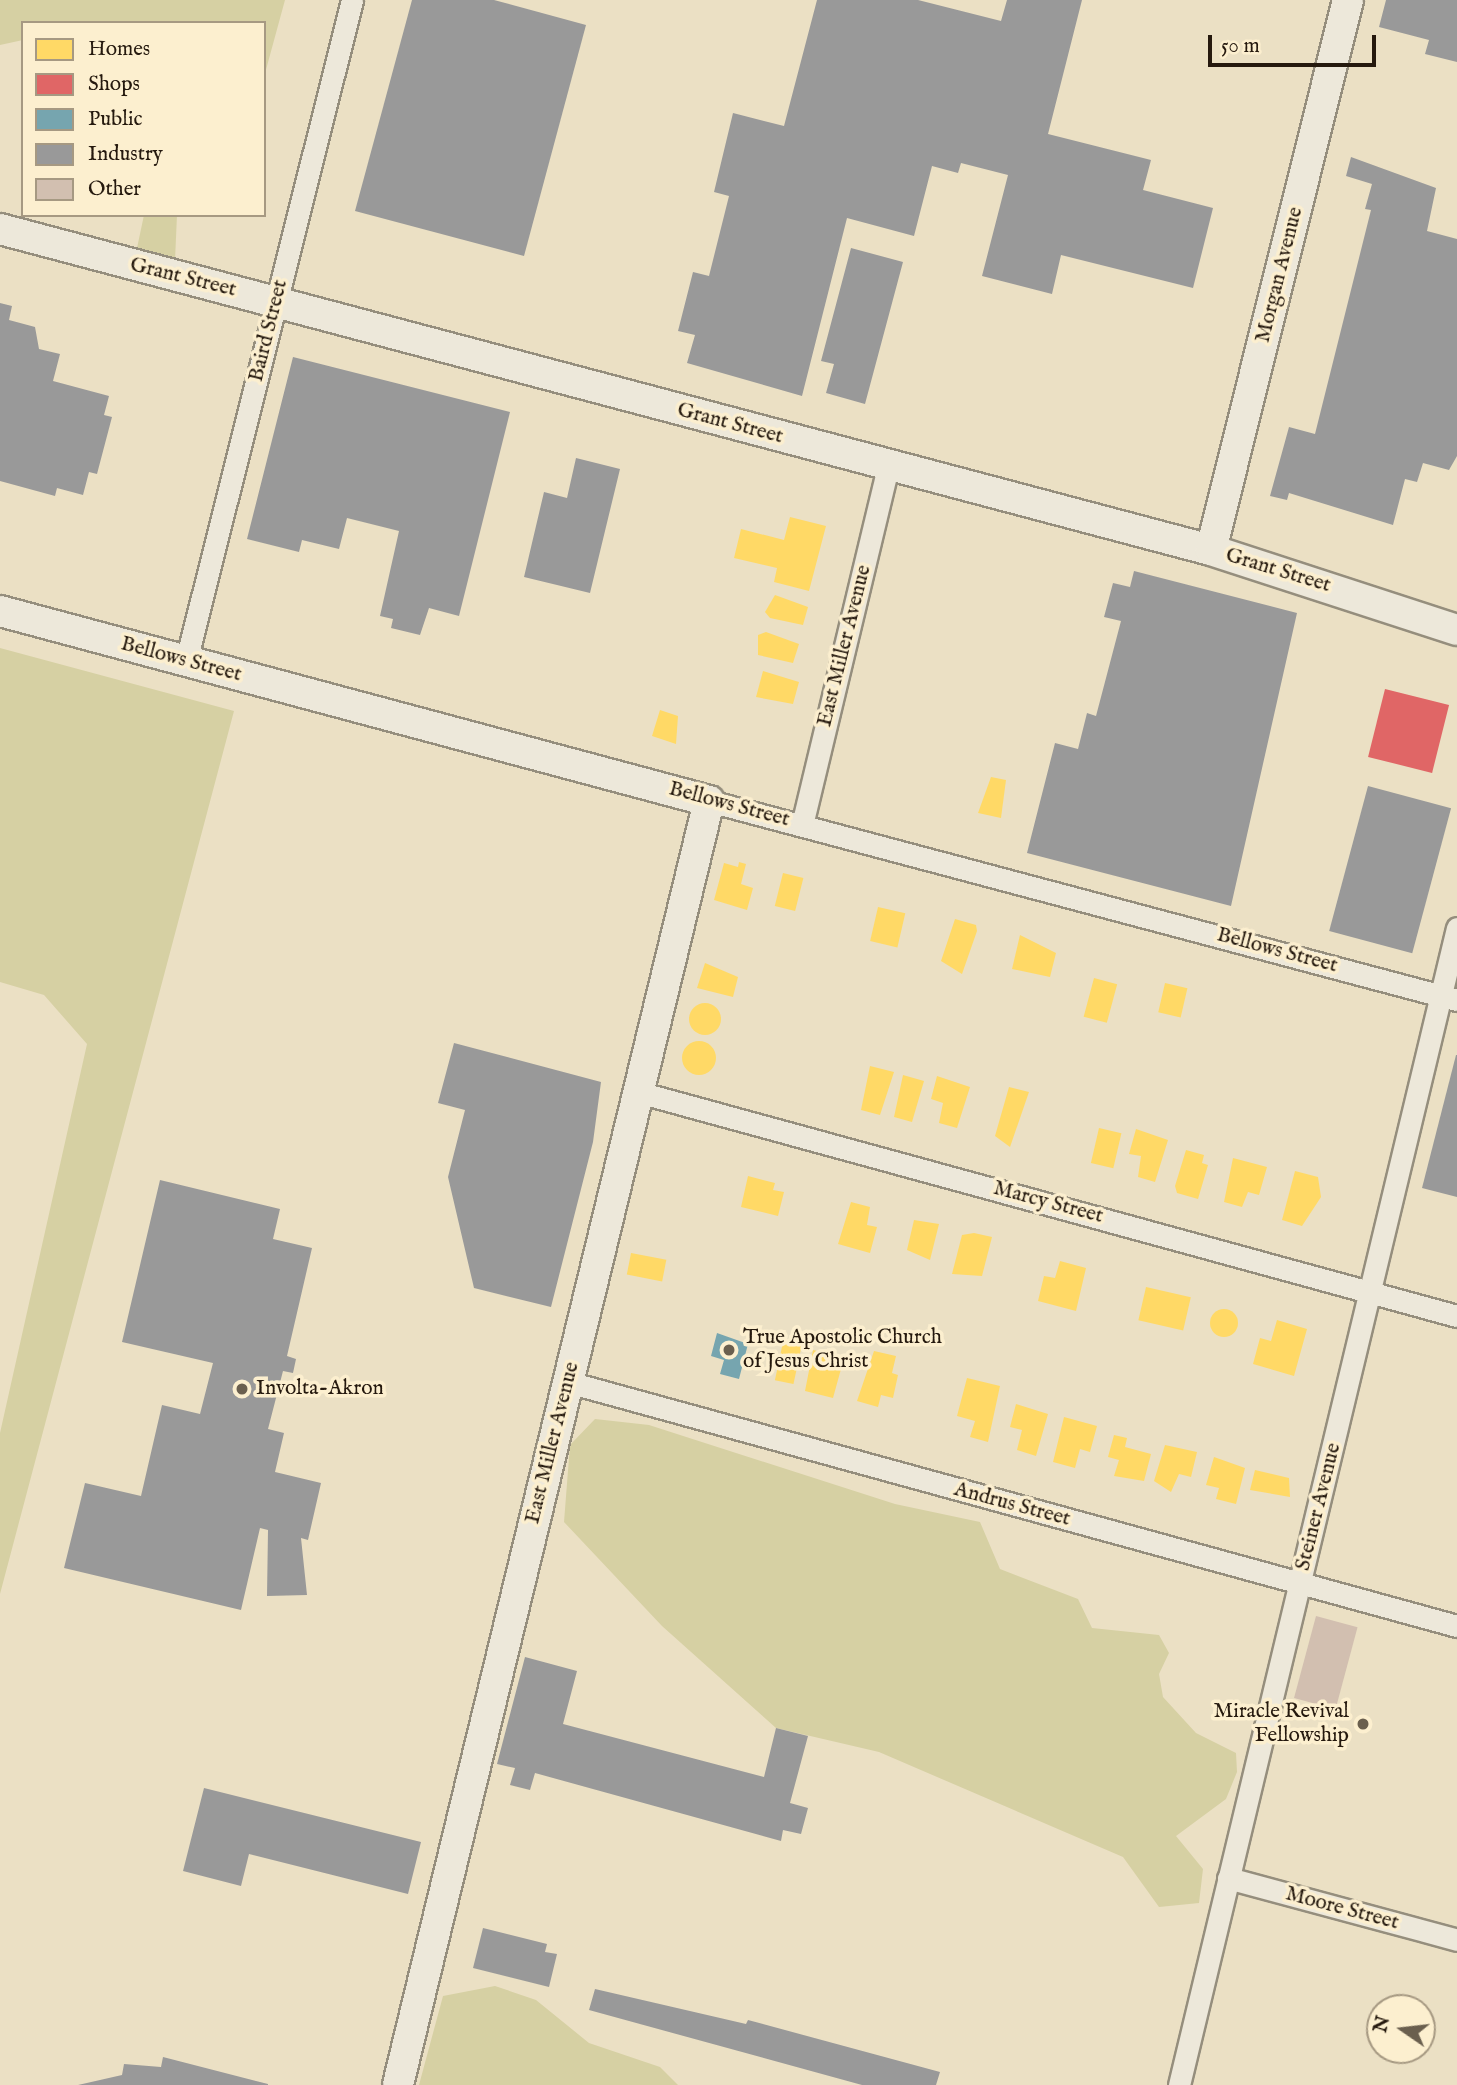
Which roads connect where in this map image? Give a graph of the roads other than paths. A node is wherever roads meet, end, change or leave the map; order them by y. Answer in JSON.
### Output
{"nodes":[{"id":1,"x":352,"y":0,"type":"edge"},
{"id":2,"x":1348,"y":0,"type":"edge"},
{"id":3,"x":0,"y":229,"type":"edge"},
{"id":4,"x":276,"y":301,"type":"junction"},
{"id":5,"x":888,"y":467,"type":"junction"},
{"id":6,"x":1211,"y":550,"type":"junction"},
{"id":7,"x":0,"y":611,"type":"edge"},
{"id":8,"x":1457,"y":630,"type":"edge"},
{"id":9,"x":186,"y":661,"type":"junction"},
{"id":10,"x":709,"y":801,"type":"junction"},
{"id":11,"x":802,"y":825,"type":"junction"},
{"id":12,"x":1457,"y":928,"type":"edge"},
{"id":13,"x":1449,"y":998,"type":"edge"},
{"id":14,"x":638,"y":1092,"type":"junction"},
{"id":15,"x":1373,"y":1293,"type":"junction"},
{"id":16,"x":1457,"y":1316,"type":"edge"},
{"id":17,"x":568,"y":1382,"type":"junction"},
{"id":18,"x":1299,"y":1584,"type":"junction"},
{"id":19,"x":1457,"y":1626,"type":"edge"},
{"id":20,"x":1228,"y":1878,"type":"junction"},
{"id":21,"x":1457,"y":1940,"type":"edge"},
{"id":22,"x":398,"y":2085,"type":"edge"},
{"id":23,"x":1180,"y":2085,"type":"edge"}],
"edges":[{"from":1,"to":4,"type":"street","name":"Baird Street"},
{"from":2,"to":6,"type":"street","name":"Morgan Avenue"},
{"from":3,"to":4,"type":"street","name":"Grant Street"},
{"from":4,"to":5,"type":"street","name":"Grant Street"},
{"from":4,"to":9,"type":"street","name":"Baird Street"},
{"from":5,"to":6,"type":"street","name":"Grant Street"},
{"from":5,"to":11,"type":"street","name":"East Miller Avenue"},
{"from":6,"to":8,"type":"street","name":"Grant Street"},
{"from":7,"to":9,"type":"street","name":"Bellows Street"},
{"from":9,"to":10,"type":"street","name":"Bellows Street"},
{"from":10,"to":11,"type":"street","name":"Bellows Street"},
{"from":10,"to":14,"type":"street","name":"East Miller Avenue"},
{"from":11,"to":13,"type":"street","name":"Bellows Street"},
{"from":12,"to":13,"type":"street","name":"Steiner Avenue"},
{"from":13,"to":15,"type":"street","name":"Steiner Avenue"},
{"from":14,"to":15,"type":"street","name":"Marcy Street"},
{"from":14,"to":17,"type":"street","name":"East Miller Avenue"},
{"from":15,"to":16,"type":"street","name":"Marcy Street"},
{"from":15,"to":18,"type":"street","name":"Steiner Avenue"},
{"from":17,"to":18,"type":"street","name":"Andrus Street"},
{"from":17,"to":22,"type":"street","name":"East Miller Avenue"},
{"from":18,"to":19,"type":"street","name":"Andrus Street"},
{"from":18,"to":20,"type":"street","name":"Steiner Avenue"},
{"from":20,"to":21,"type":"street","name":"Moore Street"},
{"from":20,"to":23,"type":"street","name":"Steiner Avenue"}]}
